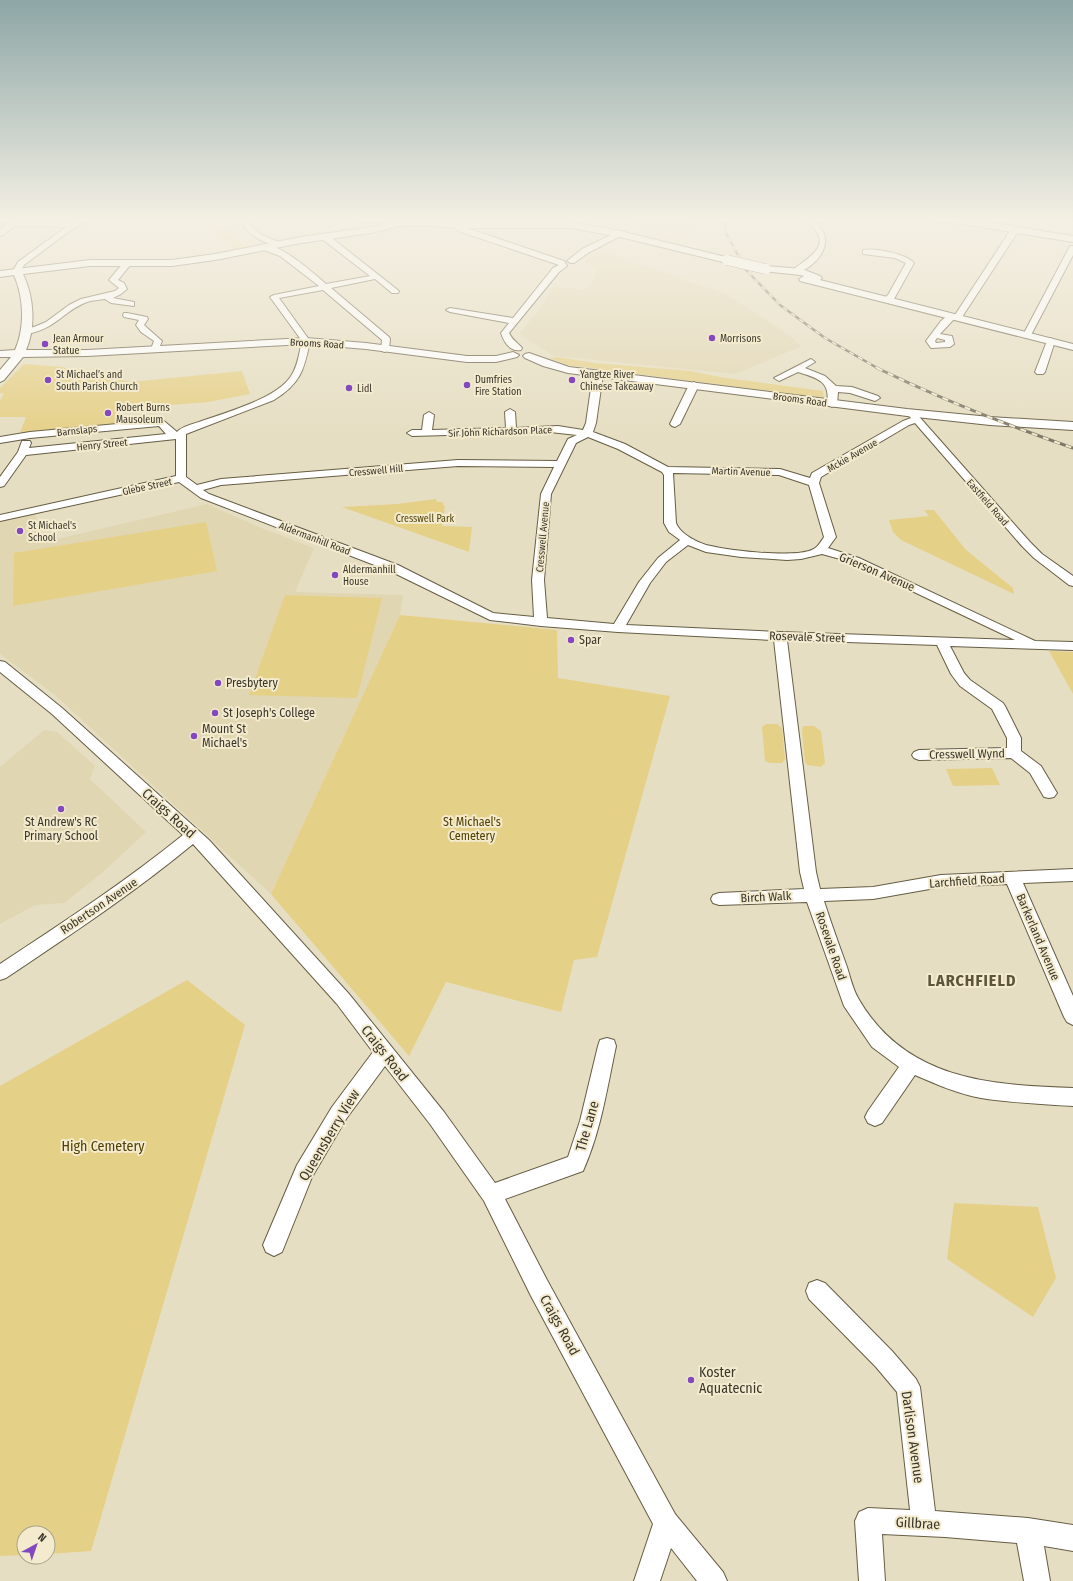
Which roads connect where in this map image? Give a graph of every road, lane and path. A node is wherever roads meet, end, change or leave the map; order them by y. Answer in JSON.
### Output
{"nodes":[{"id":1,"x":24,"y":292,"type":"edge"},
{"id":2,"x":119,"y":292,"type":"edge"},
{"id":3,"x":304,"y":292,"type":"edge"},
{"id":4,"x":330,"y":292,"type":"edge"},
{"id":5,"x":538,"y":292,"type":"edge"},
{"id":6,"x":859,"y":292,"type":"edge"},
{"id":7,"x":894,"y":292,"type":"edge"},
{"id":8,"x":973,"y":292,"type":"edge"},
{"id":9,"x":1050,"y":292,"type":"edge"},
{"id":10,"x":107,"y":296,"type":"junction"},
{"id":11,"x":887,"y":299,"type":"junction"},
{"id":12,"x":131,"y":304,"type":"dead end"},
{"id":13,"x":450,"y":310,"type":"dead end"},
{"id":14,"x":127,"y":315,"type":"dead end"},
{"id":15,"x":955,"y":317,"type":"junction"},
{"id":16,"x":514,"y":321,"type":"junction"},
{"id":17,"x":27,"y":331,"type":"junction"},
{"id":18,"x":935,"y":335,"type":"dead end"},
{"id":19,"x":1027,"y":335,"type":"junction"},
{"id":20,"x":306,"y":341,"type":"junction"},
{"id":21,"x":1051,"y":341,"type":"junction"},
{"id":22,"x":1073,"y":346,"type":"edge"},
{"id":23,"x":0,"y":349,"type":"edge"},
{"id":24,"x":155,"y":349,"type":"junction"},
{"id":25,"x":384,"y":349,"type":"junction"},
{"id":26,"x":20,"y":352,"type":"junction"},
{"id":27,"x":515,"y":352,"type":"junction"},
{"id":28,"x":0,"y":354,"type":"edge"},
{"id":29,"x":811,"y":362,"type":"dead end"},
{"id":30,"x":798,"y":369,"type":"junction"},
{"id":31,"x":1040,"y":372,"type":"dead end"},
{"id":32,"x":598,"y":374,"type":"junction"},
{"id":33,"x":0,"y":378,"type":"edge"},
{"id":34,"x":779,"y":378,"type":"dead end"},
{"id":35,"x":694,"y":385,"type":"junction"},
{"id":36,"x":833,"y":389,"type":"junction"},
{"id":37,"x":876,"y":398,"type":"dead end"},
{"id":38,"x":832,"y":404,"type":"junction"},
{"id":39,"x":510,"y":412,"type":"dead end"},
{"id":40,"x":428,"y":416,"type":"dead end"},
{"id":41,"x":914,"y":417,"type":"junction"},
{"id":42,"x":675,"y":424,"type":"dead end"},
{"id":43,"x":1073,"y":426,"type":"edge"},
{"id":44,"x":511,"y":431,"type":"junction"},
{"id":45,"x":412,"y":433,"type":"dead end"},
{"id":46,"x":427,"y":433,"type":"junction"},
{"id":47,"x":587,"y":434,"type":"junction"},
{"id":48,"x":30,"y":435,"type":"junction"},
{"id":49,"x":177,"y":435,"type":"junction"},
{"id":50,"x":0,"y":440,"type":"edge"},
{"id":51,"x":23,"y":452,"type":"junction"},
{"id":52,"x":559,"y":464,"type":"junction"},
{"id":53,"x":666,"y":470,"type":"junction"},
{"id":54,"x":181,"y":478,"type":"junction"},
{"id":55,"x":814,"y":483,"type":"junction"},
{"id":56,"x":0,"y":484,"type":"edge"},
{"id":57,"x":194,"y":489,"type":"junction"},
{"id":58,"x":0,"y":518,"type":"edge"},
{"id":59,"x":686,"y":540,"type":"junction"},
{"id":60,"x":821,"y":550,"type":"junction"},
{"id":61,"x":1073,"y":582,"type":"edge"},
{"id":62,"x":542,"y":622,"type":"junction"},
{"id":63,"x":618,"y":628,"type":"junction"},
{"id":64,"x":780,"y":636,"type":"junction"},
{"id":65,"x":942,"y":642,"type":"junction"},
{"id":66,"x":1035,"y":645,"type":"junction"},
{"id":67,"x":1073,"y":646,"type":"edge"},
{"id":68,"x":0,"y":665,"type":"edge"},
{"id":69,"x":1014,"y":754,"type":"junction"},
{"id":70,"x":919,"y":755,"type":"dead end"},
{"id":71,"x":1049,"y":793,"type":"dead end"},
{"id":72,"x":194,"y":835,"type":"junction"},
{"id":73,"x":1073,"y":875,"type":"edge"},
{"id":74,"x":1013,"y":878,"type":"junction"},
{"id":75,"x":813,"y":894,"type":"junction"},
{"id":76,"x":719,"y":899,"type":"dead end"},
{"id":77,"x":0,"y":973,"type":"edge"},
{"id":78,"x":1073,"y":1017,"type":"edge"},
{"id":79,"x":607,"y":1046,"type":"dead end"},
{"id":80,"x":384,"y":1052,"type":"junction"},
{"id":81,"x":911,"y":1065,"type":"junction"},
{"id":82,"x":1073,"y":1098,"type":"edge"},
{"id":83,"x":875,"y":1117,"type":"dead end"},
{"id":84,"x":491,"y":1194,"type":"junction"},
{"id":85,"x":274,"y":1244,"type":"dead end"},
{"id":86,"x":817,"y":1291,"type":"dead end"},
{"id":87,"x":666,"y":1523,"type":"junction"},
{"id":88,"x":924,"y":1523,"type":"junction"},
{"id":89,"x":1028,"y":1531,"type":"junction"},
{"id":90,"x":1073,"y":1538,"type":"edge"},
{"id":91,"x":647,"y":1581,"type":"edge"},
{"id":92,"x":714,"y":1581,"type":"edge"},
{"id":93,"x":872,"y":1581,"type":"edge"},
{"id":94,"x":1037,"y":1581,"type":"edge"}],
"edges":[{"from":1,"to":17,"type":"main road"},
{"from":2,"to":10,"type":"street"},
{"from":3,"to":20,"type":"street"},
{"from":4,"to":25,"type":"street"},
{"from":5,"to":16,"type":"street"},
{"from":6,"to":11,"type":"main road"},
{"from":7,"to":11,"type":"street"},
{"from":8,"to":15,"type":"street"},
{"from":9,"to":19,"type":"street"},
{"from":10,"to":12,"type":"street"},
{"from":10,"to":17,"type":"street"},
{"from":11,"to":15,"type":"main road"},
{"from":13,"to":16,"type":"street"},
{"from":14,"to":24,"type":"street"},
{"from":15,"to":18,"type":"street"},
{"from":15,"to":19,"type":"main road"},
{"from":16,"to":27,"type":"street"},
{"from":17,"to":26,"type":"main road"},
{"from":19,"to":21,"type":"main road"},
{"from":20,"to":24,"type":"main road","name":"Brooms Road"},
{"from":20,"to":25,"type":"main road","name":"Brooms Road"},
{"from":20,"to":49,"type":"street"},
{"from":21,"to":22,"type":"main road"},
{"from":21,"to":31,"type":"street"},
{"from":23,"to":26,"type":"main road"},
{"from":24,"to":26,"type":"main road","name":"Brooms Road"},
{"from":25,"to":27,"type":"main road","name":"Brooms Road"},
{"from":26,"to":28,"type":"main road"},
{"from":26,"to":33,"type":"main road"},
{"from":27,"to":32,"type":"main road","name":"Brooms Road"},
{"from":29,"to":30,"type":"street"},
{"from":30,"to":34,"type":"street"},
{"from":30,"to":36,"type":"street"},
{"from":32,"to":35,"type":"main road","name":"Brooms Road"},
{"from":32,"to":47,"type":"street"},
{"from":35,"to":38,"type":"main road","name":"Brooms Road"},
{"from":35,"to":42,"type":"street"},
{"from":36,"to":37,"type":"street"},
{"from":36,"to":38,"type":"street"},
{"from":38,"to":41,"type":"main road","name":"Brooms Road"},
{"from":39,"to":44,"type":"street"},
{"from":40,"to":46,"type":"street"},
{"from":41,"to":43,"type":"main road","name":"Brooms Road"},
{"from":41,"to":55,"type":"street","name":"Mckie Avenue"},
{"from":41,"to":61,"type":"street","name":"Eastfield Road"},
{"from":44,"to":46,"type":"street","name":"Sir John Richardson Place"},
{"from":44,"to":47,"type":"street","name":"Sir John Richardson Place"},
{"from":45,"to":46,"type":"street","name":"Sir John Richardson Place"},
{"from":47,"to":52,"type":"street","name":"Cresswell Avenue"},
{"from":47,"to":53,"type":"street","name":"Sir John Richardson Place"},
{"from":48,"to":49,"type":"street","name":"Barnslaps"},
{"from":48,"to":50,"type":"street","name":"Barnslaps"},
{"from":48,"to":51,"type":"street"},
{"from":49,"to":51,"type":"street","name":"Henry Street"},
{"from":49,"to":54,"type":"street","name":"Glebe Street"},
{"from":51,"to":56,"type":"street"},
{"from":52,"to":57,"type":"street","name":"Cresswell Hill"},
{"from":52,"to":62,"type":"street","name":"Cresswell Avenue"},
{"from":53,"to":55,"type":"street","name":"Martin Avenue"},
{"from":53,"to":59,"type":"street"},
{"from":54,"to":57,"type":"street","name":"Aldermanhill Road"},
{"from":54,"to":58,"type":"street","name":"Glebe Street"},
{"from":55,"to":60,"type":"street"},
{"from":57,"to":62,"type":"street","name":"Aldermanhill Road"},
{"from":59,"to":60,"type":"street"},
{"from":59,"to":63,"type":"street"},
{"from":60,"to":66,"type":"street","name":"Grierson Avenue"},
{"from":62,"to":63,"type":"street","name":"Rosevale Street"},
{"from":63,"to":64,"type":"street","name":"Rosevale Street"},
{"from":64,"to":65,"type":"street","name":"Rosevale Street"},
{"from":64,"to":75,"type":"street","name":"Rosevale Road"},
{"from":65,"to":66,"type":"street","name":"Rosevale Street"},
{"from":65,"to":69,"type":"street"},
{"from":66,"to":67,"type":"street","name":"Rosevale Street"},
{"from":68,"to":72,"type":"street","name":"Craigs Road"},
{"from":69,"to":70,"type":"street","name":"Cresswell Wynd"},
{"from":69,"to":71,"type":"street"},
{"from":72,"to":77,"type":"street","name":"Robertson Avenue"},
{"from":72,"to":80,"type":"street","name":"Craigs Road"},
{"from":73,"to":74,"type":"street","name":"Larchfield Road"},
{"from":74,"to":75,"type":"street","name":"Larchfield Road"},
{"from":74,"to":78,"type":"street","name":"Barkerland Avenue"},
{"from":75,"to":76,"type":"street","name":"Birch Walk"},
{"from":75,"to":81,"type":"street","name":"Rosevale Road"},
{"from":79,"to":84,"type":"street","name":"The Lane"},
{"from":80,"to":84,"type":"street","name":"Craigs Road"},
{"from":80,"to":85,"type":"street","name":"Queensberry View"},
{"from":81,"to":82,"type":"street","name":"Rosevale Road"},
{"from":81,"to":83,"type":"street"},
{"from":84,"to":87,"type":"street","name":"Craigs Road"},
{"from":86,"to":88,"type":"street","name":"Darlison Avenue"},
{"from":87,"to":91,"type":"street"},
{"from":87,"to":92,"type":"street","name":"Craigs Road"},
{"from":88,"to":89,"type":"street","name":"Gillbrae"},
{"from":88,"to":93,"type":"street","name":"Gillbrae"},
{"from":89,"to":90,"type":"street","name":"Gillbrae"},
{"from":89,"to":94,"type":"street"}]}
